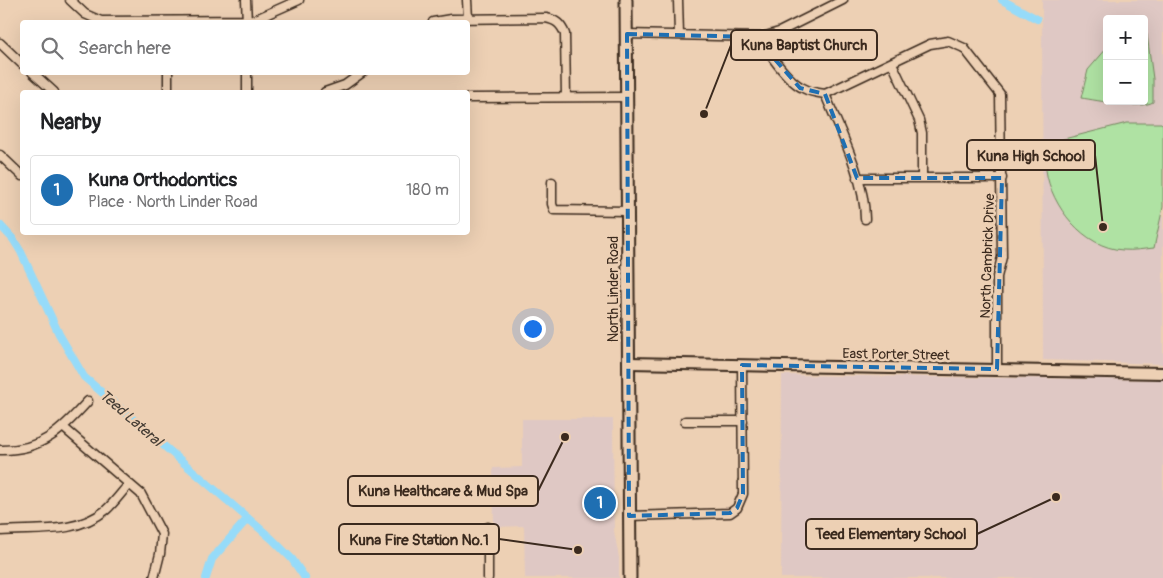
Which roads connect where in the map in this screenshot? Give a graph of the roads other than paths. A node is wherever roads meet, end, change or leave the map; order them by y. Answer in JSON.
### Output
{"nodes":[{"id":1,"x":70,"y":0,"type":"edge"},
{"id":2,"x":246,"y":0,"type":"edge"},
{"id":3,"x":299,"y":0,"type":"edge"},
{"id":4,"x":468,"y":0,"type":"edge"},
{"id":5,"x":626,"y":0,"type":"edge"},
{"id":6,"x":678,"y":0,"type":"edge"},
{"id":7,"x":843,"y":0,"type":"edge"},
{"id":8,"x":468,"y":19,"type":"junction"},
{"id":9,"x":99,"y":20,"type":"edge"},
{"id":10,"x":246,"y":20,"type":"edge"},
{"id":11,"x":253,"y":20,"type":"edge"},
{"id":12,"x":456,"y":20,"type":"edge"},
{"id":13,"x":627,"y":34,"type":"junction"},
{"id":14,"x":679,"y":35,"type":"junction"},
{"id":15,"x":760,"y":37,"type":"junction"},
{"id":16,"x":0,"y":44,"type":"edge"},
{"id":17,"x":20,"y":62,"type":"edge"},
{"id":18,"x":892,"y":63,"type":"junction"},
{"id":19,"x":35,"y":75,"type":"edge"},
{"id":20,"x":168,"y":75,"type":"edge"},
{"id":21,"x":247,"y":75,"type":"edge"},
{"id":22,"x":359,"y":75,"type":"edge"},
{"id":23,"x":52,"y":90,"type":"edge"},
{"id":24,"x":168,"y":90,"type":"edge"},
{"id":25,"x":247,"y":90,"type":"edge"},
{"id":26,"x":331,"y":90,"type":"edge"},
{"id":27,"x":825,"y":94,"type":"junction"},
{"id":28,"x":566,"y":97,"type":"junction"},
{"id":29,"x":627,"y":97,"type":"junction"},
{"id":30,"x":470,"y":98,"type":"edge"},
{"id":31,"x":0,"y":155,"type":"edge"},
{"id":32,"x":20,"y":174,"type":"edge"},
{"id":33,"x":857,"y":178,"type":"junction"},
{"id":34,"x":922,"y":178,"type":"junction"},
{"id":35,"x":1002,"y":178,"type":"junction"},
{"id":36,"x":552,"y":182,"type":"dead end"},
{"id":37,"x":628,"y":210,"type":"junction"},
{"id":38,"x":865,"y":218,"type":"dead end"},
{"id":39,"x":628,"y":363,"type":"junction"},
{"id":40,"x":742,"y":365,"type":"junction"},
{"id":41,"x":997,"y":370,"type":"junction"},
{"id":42,"x":1163,"y":373,"type":"edge"},
{"id":43,"x":88,"y":401,"type":"dead end"},
{"id":44,"x":685,"y":421,"type":"dead end"},
{"id":45,"x":743,"y":421,"type":"junction"},
{"id":46,"x":64,"y":428,"type":"junction"},
{"id":47,"x":0,"y":450,"type":"edge"},
{"id":48,"x":129,"y":484,"type":"junction"},
{"id":49,"x":630,"y":516,"type":"junction"},
{"id":50,"x":488,"y":527,"type":"dead end"},
{"id":51,"x":0,"y":531,"type":"edge"},
{"id":52,"x":154,"y":578,"type":"edge"},
{"id":53,"x":488,"y":578,"type":"edge"},
{"id":54,"x":630,"y":578,"type":"edge"}],
"edges":[{"from":1,"to":9,"type":"street"},
{"from":2,"to":10,"type":"street"},
{"from":3,"to":11,"type":"street"},
{"from":4,"to":8,"type":"street"},
{"from":5,"to":13,"type":"main road","name":"North Linder Road"},
{"from":6,"to":14,"type":"street"},
{"from":7,"to":15,"type":"street"},
{"from":8,"to":12,"type":"street"},
{"from":8,"to":28,"type":"street"},
{"from":13,"to":14,"type":"street"},
{"from":13,"to":29,"type":"main road","name":"North Linder Road"},
{"from":14,"to":15,"type":"street"},
{"from":15,"to":27,"type":"street"},
{"from":16,"to":17,"type":"street"},
{"from":18,"to":27,"type":"street"},
{"from":18,"to":34,"type":"street"},
{"from":18,"to":35,"type":"street","name":"North Cambrick Drive"},
{"from":19,"to":23,"type":"street"},
{"from":20,"to":24,"type":"street"},
{"from":21,"to":25,"type":"street"},
{"from":22,"to":26,"type":"street"},
{"from":27,"to":33,"type":"street"},
{"from":28,"to":29,"type":"street"},
{"from":28,"to":30,"type":"street"},
{"from":29,"to":37,"type":"main road","name":"North Linder Road"},
{"from":31,"to":32,"type":"street"},
{"from":33,"to":34,"type":"street"},
{"from":33,"to":38,"type":"street"},
{"from":34,"to":35,"type":"street"},
{"from":35,"to":41,"type":"street","name":"North Cambrick Drive"},
{"from":36,"to":37,"type":"street"},
{"from":37,"to":39,"type":"main road","name":"North Linder Road"},
{"from":39,"to":40,"type":"street","name":"East Porter Street"},
{"from":39,"to":49,"type":"main road","name":"North Linder Road"},
{"from":40,"to":41,"type":"street","name":"East Porter Street"},
{"from":40,"to":45,"type":"street"},
{"from":41,"to":42,"type":"street","name":"East Porter Street"},
{"from":43,"to":46,"type":"street"},
{"from":44,"to":45,"type":"street"},
{"from":45,"to":49,"type":"street"},
{"from":46,"to":47,"type":"street"},
{"from":46,"to":48,"type":"street"},
{"from":48,"to":51,"type":"street"},
{"from":48,"to":52,"type":"street"},
{"from":49,"to":54,"type":"main road","name":"North Linder Road"},
{"from":50,"to":53,"type":"street"}]}
